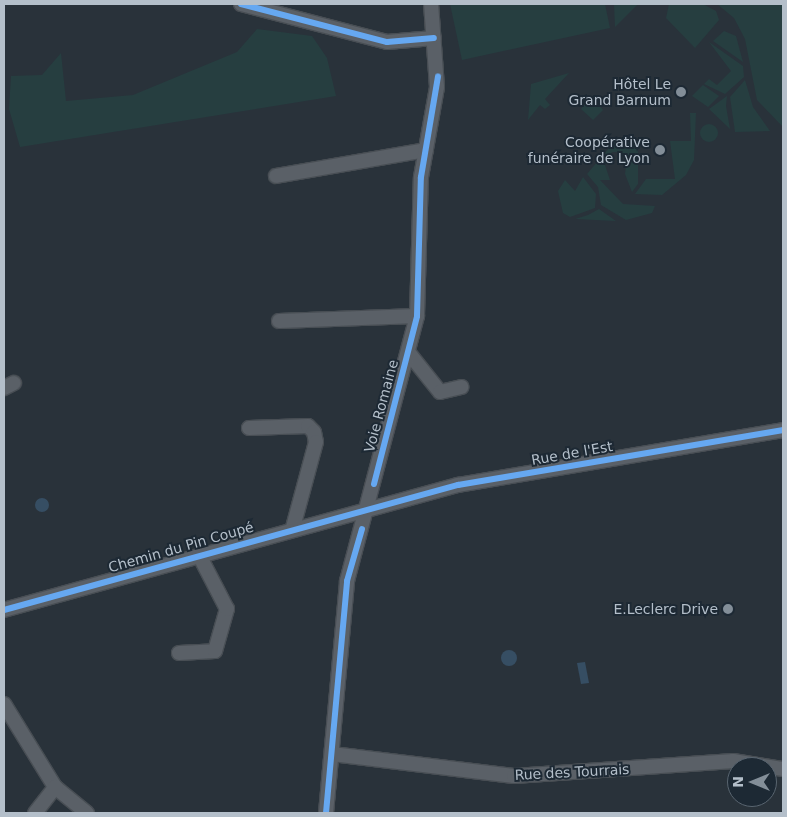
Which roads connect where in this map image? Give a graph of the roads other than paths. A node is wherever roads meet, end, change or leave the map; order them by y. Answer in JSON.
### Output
{"nodes":[{"id":1,"x":241,"y":4,"type":"edge"},
{"id":2,"x":431,"y":4,"type":"edge"},
{"id":3,"x":434,"y":38,"type":"junction"},
{"id":4,"x":426,"y":150,"type":"junction"},
{"id":5,"x":276,"y":176,"type":"dead end"},
{"id":6,"x":417,"y":316,"type":"junction"},
{"id":7,"x":279,"y":321,"type":"dead end"},
{"id":8,"x":408,"y":352,"type":"junction"},
{"id":9,"x":461,"y":386,"type":"dead end"},
{"id":10,"x":249,"y":428,"type":"dead end"},
{"id":11,"x":783,"y":430,"type":"edge"},
{"id":12,"x":367,"y":511,"type":"junction"},
{"id":13,"x":293,"y":527,"type":"junction"},
{"id":14,"x":199,"y":555,"type":"junction"},
{"id":15,"x":4,"y":610,"type":"edge"},
{"id":16,"x":179,"y":653,"type":"dead end"},
{"id":17,"x":4,"y":704,"type":"edge"},
{"id":18,"x":8,"y":719,"type":"edge"},
{"id":19,"x":332,"y":754,"type":"junction"},
{"id":20,"x":783,"y":769,"type":"edge"},
{"id":21,"x":55,"y":787,"type":"junction"},
{"id":22,"x":35,"y":813,"type":"edge"},
{"id":23,"x":87,"y":813,"type":"edge"},
{"id":24,"x":326,"y":813,"type":"edge"}],
"edges":[{"from":1,"to":3,"type":"street"},
{"from":2,"to":3,"type":"street","name":"Voie Romaine"},
{"from":3,"to":4,"type":"street","name":"Voie Romaine"},
{"from":4,"to":5,"type":"street"},
{"from":4,"to":6,"type":"street","name":"Voie Romaine"},
{"from":6,"to":7,"type":"street"},
{"from":6,"to":8,"type":"street","name":"Voie Romaine"},
{"from":8,"to":9,"type":"street"},
{"from":8,"to":12,"type":"street","name":"Voie Romaine"},
{"from":10,"to":13,"type":"street"},
{"from":11,"to":12,"type":"street","name":"Rue de l'Est"},
{"from":12,"to":13,"type":"street","name":"Chemin du Pin Coupé"},
{"from":12,"to":19,"type":"street","name":"Voie Romaine"},
{"from":13,"to":14,"type":"street","name":"Chemin du Pin Coupé"},
{"from":14,"to":15,"type":"street","name":"Chemin du Pin Coupé"},
{"from":14,"to":16,"type":"street"},
{"from":17,"to":18,"type":"street"},
{"from":18,"to":21,"type":"street"},
{"from":19,"to":20,"type":"street","name":"Rue des Tourrais"},
{"from":19,"to":24,"type":"street","name":"Voie Romaine"},
{"from":21,"to":22,"type":"street"},
{"from":21,"to":23,"type":"street"}]}
